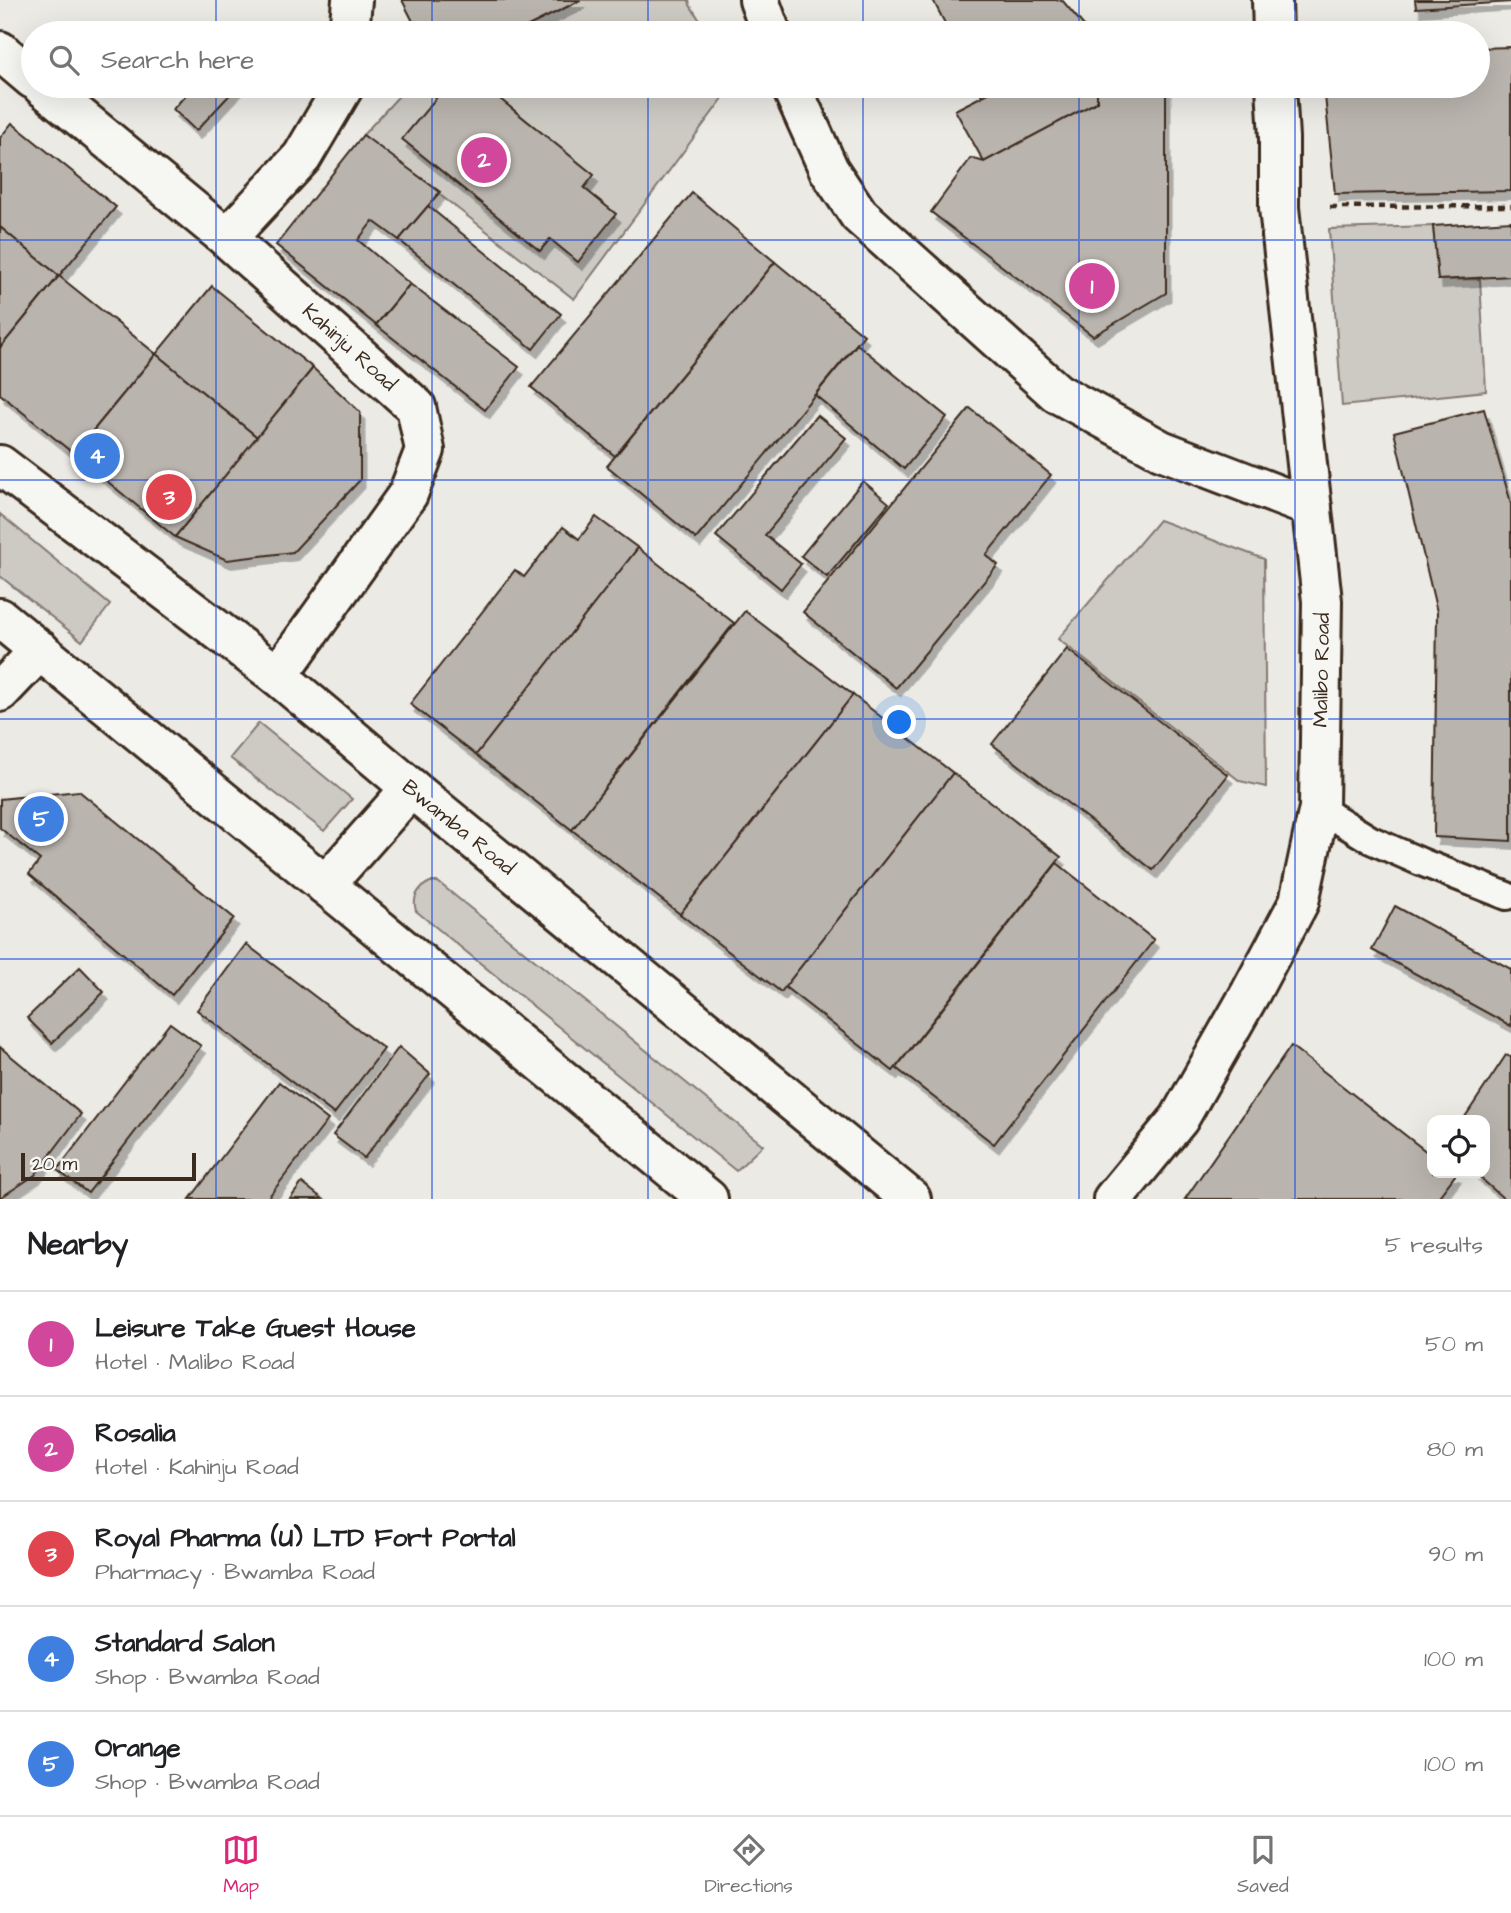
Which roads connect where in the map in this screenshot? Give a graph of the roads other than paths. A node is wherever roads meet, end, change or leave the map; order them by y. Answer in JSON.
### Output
{"nodes":[{"id":1,"x":352,"y":0,"type":"edge"},
{"id":2,"x":759,"y":0,"type":"edge"},
{"id":3,"x":1272,"y":0,"type":"edge"},
{"id":4,"x":350,"y":21,"type":"edge"},
{"id":5,"x":767,"y":21,"type":"edge"},
{"id":6,"x":1273,"y":21,"type":"edge"},
{"id":7,"x":0,"y":51,"type":"edge"},
{"id":8,"x":21,"y":69,"type":"edge"},
{"id":9,"x":57,"y":98,"type":"edge"},
{"id":10,"x":337,"y":98,"type":"edge"},
{"id":11,"x":796,"y":98,"type":"edge"},
{"id":12,"x":1277,"y":98,"type":"edge"},
{"id":13,"x":227,"y":238,"type":"junction"},
{"id":14,"x":0,"y":465,"type":"edge"},
{"id":15,"x":1312,"y":508,"type":"junction"},
{"id":16,"x":0,"y":618,"type":"edge"},
{"id":17,"x":40,"y":650,"type":"junction"},
{"id":18,"x":278,"y":676,"type":"junction"},
{"id":19,"x":0,"y":692,"type":"edge"},
{"id":20,"x":411,"y":788,"type":"junction"},
{"id":21,"x":1320,"y":808,"type":"junction"},
{"id":22,"x":325,"y":885,"type":"junction"},
{"id":23,"x":1507,"y":896,"type":"dead end"},
{"id":24,"x":708,"y":1199,"type":"edge"},
{"id":25,"x":911,"y":1199,"type":"edge"},
{"id":26,"x":1113,"y":1199,"type":"edge"}],
"edges":[{"from":1,"to":4,"type":"street"},
{"from":2,"to":5,"type":"street"},
{"from":3,"to":6,"type":"street"},
{"from":7,"to":8,"type":"street"},
{"from":9,"to":13,"type":"street","name":"Kahinju Road"},
{"from":10,"to":13,"type":"street"},
{"from":11,"to":15,"type":"street"},
{"from":12,"to":15,"type":"street","name":"Malibo Road"},
{"from":13,"to":18,"type":"street","name":"Kahinju Road"},
{"from":14,"to":18,"type":"street","name":"Bwamba Road"},
{"from":15,"to":21,"type":"street","name":"Malibo Road"},
{"from":16,"to":17,"type":"street"},
{"from":17,"to":19,"type":"street"},
{"from":17,"to":22,"type":"street"},
{"from":18,"to":20,"type":"street","name":"Bwamba Road"},
{"from":20,"to":22,"type":"street"},
{"from":20,"to":25,"type":"street","name":"Bwamba Road"},
{"from":21,"to":23,"type":"lane"},
{"from":21,"to":26,"type":"street","name":"Malibo Road"},
{"from":22,"to":24,"type":"street"}]}
